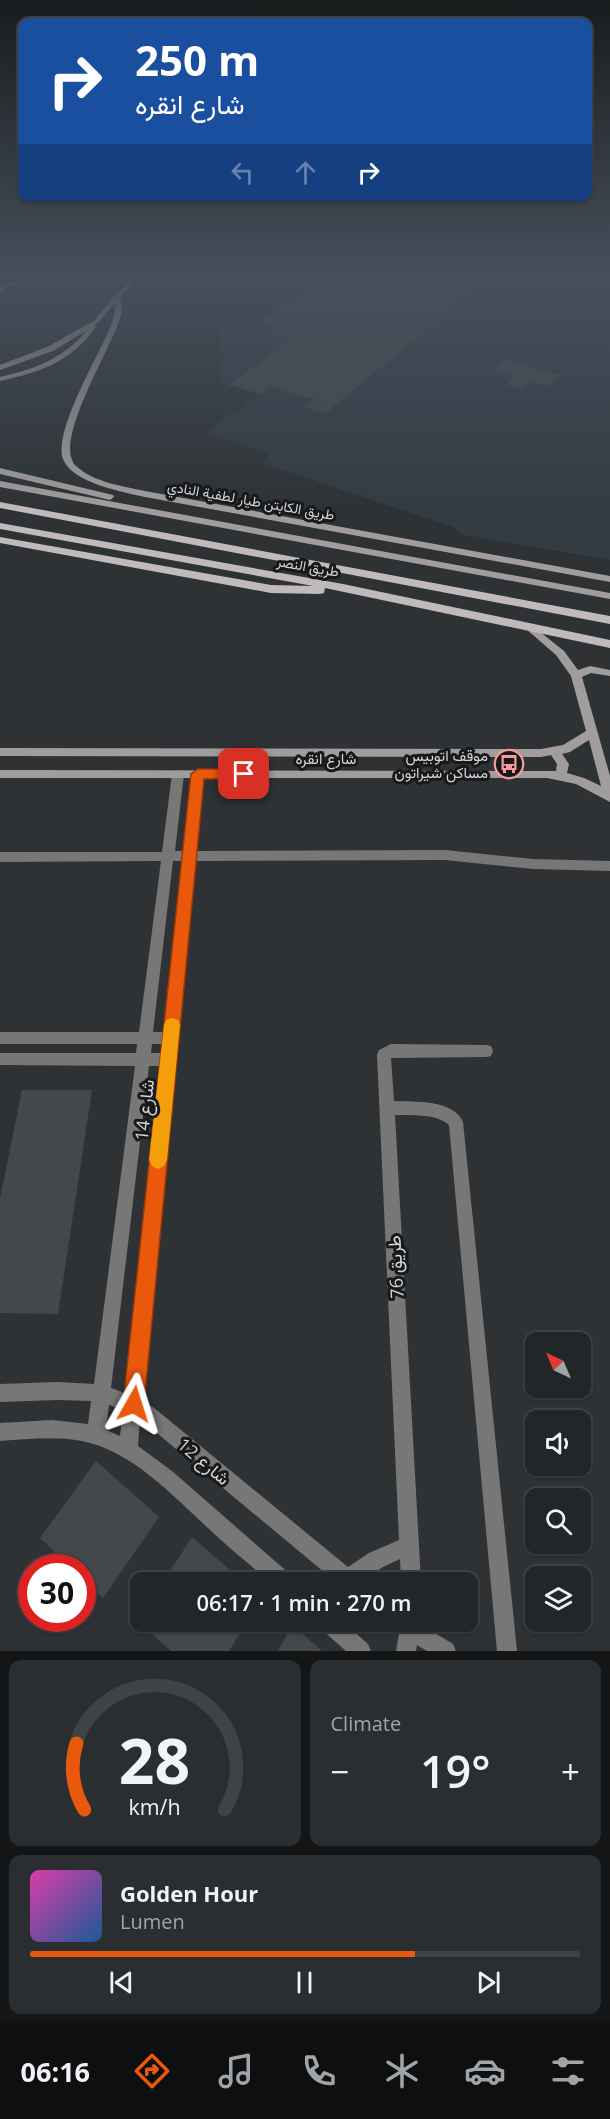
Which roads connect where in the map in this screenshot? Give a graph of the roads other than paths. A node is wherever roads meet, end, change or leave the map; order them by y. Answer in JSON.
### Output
{"nodes":[{"id":1,"x":37,"y":354,"type":"edge"},
{"id":2,"x":68,"y":354,"type":"edge"},
{"id":3,"x":102,"y":354,"type":"edge"},
{"id":4,"x":0,"y":368,"type":"edge"},
{"id":5,"x":0,"y":380,"type":"edge"},
{"id":6,"x":0,"y":471,"type":"edge"},
{"id":7,"x":83,"y":473,"type":"junction"},
{"id":8,"x":52,"y":482,"type":"junction"},
{"id":9,"x":0,"y":484,"type":"edge"},
{"id":10,"x":0,"y":505,"type":"edge"},
{"id":11,"x":170,"y":515,"type":"junction"},
{"id":12,"x":0,"y":526,"type":"edge"},
{"id":13,"x":0,"y":540,"type":"edge"},
{"id":14,"x":610,"y":579,"type":"edge"},
{"id":15,"x":343,"y":588,"type":"junction"},
{"id":16,"x":610,"y":596,"type":"edge"},
{"id":17,"x":610,"y":620,"type":"edge"},
{"id":18,"x":530,"y":627,"type":"junction"},
{"id":19,"x":610,"y":644,"type":"edge"},
{"id":20,"x":610,"y":672,"type":"edge"},
{"id":21,"x":576,"y":675,"type":"junction"},
{"id":22,"x":592,"y":733,"type":"junction"},
{"id":23,"x":554,"y":751,"type":"junction"},
{"id":24,"x":0,"y":752,"type":"edge"},
{"id":25,"x":0,"y":774,"type":"edge"},
{"id":26,"x":178,"y":774,"type":"junction"},
{"id":27,"x":198,"y":774,"type":"junction"},
{"id":28,"x":561,"y":775,"type":"junction"},
{"id":29,"x":610,"y":797,"type":"edge"},
{"id":30,"x":0,"y":857,"type":"edge"},
{"id":31,"x":168,"y":858,"type":"junction"},
{"id":32,"x":189,"y":858,"type":"junction"},
{"id":33,"x":610,"y":866,"type":"edge"},
{"id":34,"x":0,"y":1038,"type":"edge"},
{"id":35,"x":145,"y":1038,"type":"junction"},
{"id":36,"x":171,"y":1038,"type":"junction"},
{"id":37,"x":486,"y":1051,"type":"dead end"},
{"id":38,"x":0,"y":1059,"type":"edge"},
{"id":39,"x":143,"y":1060,"type":"junction"},
{"id":40,"x":168,"y":1060,"type":"junction"},
{"id":41,"x":387,"y":1108,"type":"junction"},
{"id":42,"x":0,"y":1393,"type":"edge"},
{"id":43,"x":101,"y":1393,"type":"junction"},
{"id":44,"x":134,"y":1404,"type":"junction"},
{"id":45,"x":0,"y":1432,"type":"edge"},
{"id":46,"x":96,"y":1436,"type":"junction"},
{"id":47,"x":128,"y":1450,"type":"junction"},
{"id":48,"x":409,"y":1546,"type":"junction"},
{"id":49,"x":273,"y":1572,"type":"edge"},
{"id":50,"x":338,"y":1572,"type":"edge"},
{"id":51,"x":361,"y":1572,"type":"edge"},
{"id":52,"x":410,"y":1572,"type":"edge"},
{"id":53,"x":339,"y":1632,"type":"edge"},
{"id":54,"x":406,"y":1632,"type":"edge"},
{"id":55,"x":417,"y":1632,"type":"edge"},
{"id":56,"x":361,"y":1651,"type":"edge"},
{"id":57,"x":406,"y":1651,"type":"edge"},
{"id":58,"x":446,"y":1651,"type":"edge"},
{"id":59,"x":507,"y":1651,"type":"edge"}],
"edges":[{"from":1,"to":4,"type":"main road"},
{"from":2,"to":5,"type":"main road"},
{"from":3,"to":7,"type":"main road","name":"طريق الكابتن طيار لطفية النادي"},
{"from":6,"to":8,"type":"main road"},
{"from":7,"to":8,"type":"main road"},
{"from":7,"to":14,"type":"main road","name":"طريق الكابتن طيار لطفية النادي"},
{"from":8,"to":11,"type":"main road"},
{"from":9,"to":11,"type":"main road","name":"طريق الكابتن طيار لطفية النادي"},
{"from":10,"to":17,"type":"main road","name":"طريق النصر"},
{"from":11,"to":16,"type":"main road","name":"طريق الكابتن طيار لطفية النادي"},
{"from":12,"to":15,"type":"main road","name":"طريق النصر"},
{"from":13,"to":15,"type":"main road"},
{"from":15,"to":18,"type":"main road","name":"طريق النصر"},
{"from":18,"to":19,"type":"main road","name":"طريق النصر"},
{"from":18,"to":21,"type":"main road"},
{"from":20,"to":21,"type":"main road"},
{"from":21,"to":22,"type":"main road"},
{"from":22,"to":23,"type":"main road","name":"شارع انقره"},
{"from":22,"to":29,"type":"main road"},
{"from":23,"to":24,"type":"main road","name":"شارع انقره"},
{"from":23,"to":28,"type":"main road"},
{"from":25,"to":26,"type":"main road","name":"شارع انقره"},
{"from":26,"to":27,"type":"main road","name":"شارع انقره"},
{"from":26,"to":31,"type":"street","name":"شارع 14"},
{"from":27,"to":28,"type":"main road","name":"شارع انقره"},
{"from":27,"to":32,"type":"street","name":"شارع 14"},
{"from":28,"to":29,"type":"main road","name":"شارع انقره"},
{"from":30,"to":31,"type":"street"},
{"from":31,"to":32,"type":"street"},
{"from":31,"to":35,"type":"street","name":"شارع 14"},
{"from":32,"to":33,"type":"street"},
{"from":32,"to":36,"type":"street","name":"شارع 14"},
{"from":34,"to":35,"type":"street"},
{"from":35,"to":36,"type":"street"},
{"from":35,"to":39,"type":"street","name":"شارع 14"},
{"from":36,"to":40,"type":"street","name":"شارع 14"},
{"from":37,"to":41,"type":"street","name":"طريق 76"},
{"from":38,"to":39,"type":"street"},
{"from":39,"to":40,"type":"street"},
{"from":39,"to":43,"type":"street","name":"شارع 14"},
{"from":40,"to":44,"type":"street","name":"شارع 14"},
{"from":41,"to":48,"type":"street","name":"طريق 76"},
{"from":41,"to":59,"type":"street"},
{"from":42,"to":43,"type":"street","name":"شارع 12"},
{"from":43,"to":44,"type":"street","name":"شارع 12"},
{"from":43,"to":46,"type":"street","name":"شارع 14"},
{"from":44,"to":47,"type":"street","name":"شارع 14"},
{"from":44,"to":50,"type":"street","name":"شارع 12"},
{"from":45,"to":46,"type":"street"},
{"from":46,"to":47,"type":"street"},
{"from":47,"to":49,"type":"street"},
{"from":48,"to":51,"type":"street"},
{"from":48,"to":52,"type":"street","name":"طريق 76"},
{"from":53,"to":56,"type":"street"},
{"from":54,"to":57,"type":"street"},
{"from":55,"to":58,"type":"street"}]}
